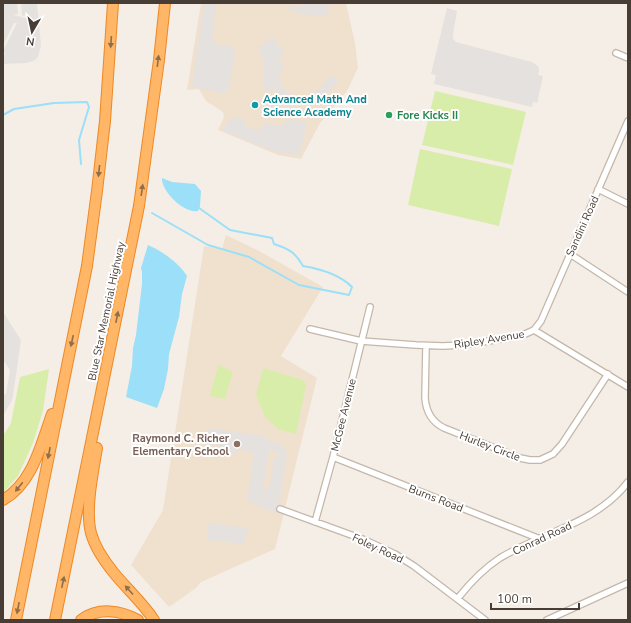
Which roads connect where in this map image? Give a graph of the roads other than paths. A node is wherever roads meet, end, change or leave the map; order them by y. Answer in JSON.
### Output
{"nodes":[{"id":1,"x":113,"y":3,"type":"edge"},
{"id":2,"x":164,"y":3,"type":"edge"},
{"id":3,"x":616,"y":53,"type":"dead end"},
{"id":4,"x":628,"y":58,"type":"edge"},
{"id":5,"x":628,"y":121,"type":"edge"},
{"id":6,"x":598,"y":189,"type":"junction"},
{"id":7,"x":628,"y":204,"type":"edge"},
{"id":8,"x":570,"y":254,"type":"junction"},
{"id":9,"x":628,"y":292,"type":"edge"},
{"id":10,"x":370,"y":307,"type":"dead end"},
{"id":11,"x":310,"y":329,"type":"dead end"},
{"id":12,"x":534,"y":330,"type":"junction"},
{"id":13,"x":361,"y":341,"type":"junction"},
{"id":14,"x":111,"y":345,"type":"junction"},
{"id":15,"x":426,"y":346,"type":"junction"},
{"id":16,"x":65,"y":374,"type":"junction"},
{"id":17,"x":608,"y":374,"type":"junction"},
{"id":18,"x":628,"y":387,"type":"edge"},
{"id":19,"x":333,"y":457,"type":"junction"},
{"id":20,"x":628,"y":482,"type":"edge"},
{"id":21,"x":3,"y":500,"type":"edge"},
{"id":22,"x":280,"y":509,"type":"dead end"},
{"id":23,"x":315,"y":522,"type":"junction"},
{"id":24,"x":540,"y":538,"type":"junction"},
{"id":25,"x":628,"y":583,"type":"edge"},
{"id":26,"x":458,"y":598,"type":"junction"},
{"id":27,"x":16,"y":620,"type":"edge"},
{"id":28,"x":55,"y":620,"type":"edge"},
{"id":29,"x":81,"y":620,"type":"edge"},
{"id":30,"x":138,"y":620,"type":"edge"},
{"id":31,"x":154,"y":620,"type":"edge"},
{"id":32,"x":486,"y":620,"type":"edge"},
{"id":33,"x":547,"y":620,"type":"edge"}],
"edges":[{"from":1,"to":16,"type":"highway","one_way":true},
{"from":14,"to":2,"type":"highway","name":"Blue Star Memorial Highway","one_way":true},
{"from":3,"to":4,"type":"street"},
{"from":5,"to":6,"type":"street","name":"Sandini Road"},
{"from":6,"to":7,"type":"street"},
{"from":6,"to":8,"type":"street","name":"Sandini Road"},
{"from":8,"to":9,"type":"street"},
{"from":8,"to":12,"type":"street","name":"Sandini Road"},
{"from":10,"to":13,"type":"street","name":"McGee Avenue"},
{"from":11,"to":13,"type":"street","name":"Ripley Avenue"},
{"from":12,"to":15,"type":"street","name":"Ripley Avenue"},
{"from":12,"to":17,"type":"street","name":"Ripley Avenue"},
{"from":13,"to":15,"type":"street","name":"Ripley Avenue"},
{"from":13,"to":19,"type":"street","name":"McGee Avenue"},
{"from":28,"to":14,"type":"highway","name":"Blue Star Memorial Highway","one_way":true},
{"from":31,"to":14,"type":"highway","one_way":true},
{"from":15,"to":17,"type":"street","name":"Hurley Circle"},
{"from":16,"to":21,"type":"highway","one_way":true},
{"from":16,"to":27,"type":"highway","one_way":true},
{"from":17,"to":18,"type":"street","name":"Ripley Avenue"},
{"from":19,"to":23,"type":"street","name":"McGee Avenue"},
{"from":19,"to":24,"type":"street","name":"Burns Road"},
{"from":20,"to":24,"type":"street","name":"Conrad Road"},
{"from":22,"to":23,"type":"street","name":"Foley Road"},
{"from":23,"to":26,"type":"street","name":"Foley Road"},
{"from":24,"to":26,"type":"street","name":"Conrad Road"},
{"from":25,"to":33,"type":"street"},
{"from":26,"to":32,"type":"street","name":"Foley Road"},
{"from":29,"to":30,"type":"highway"}]}
